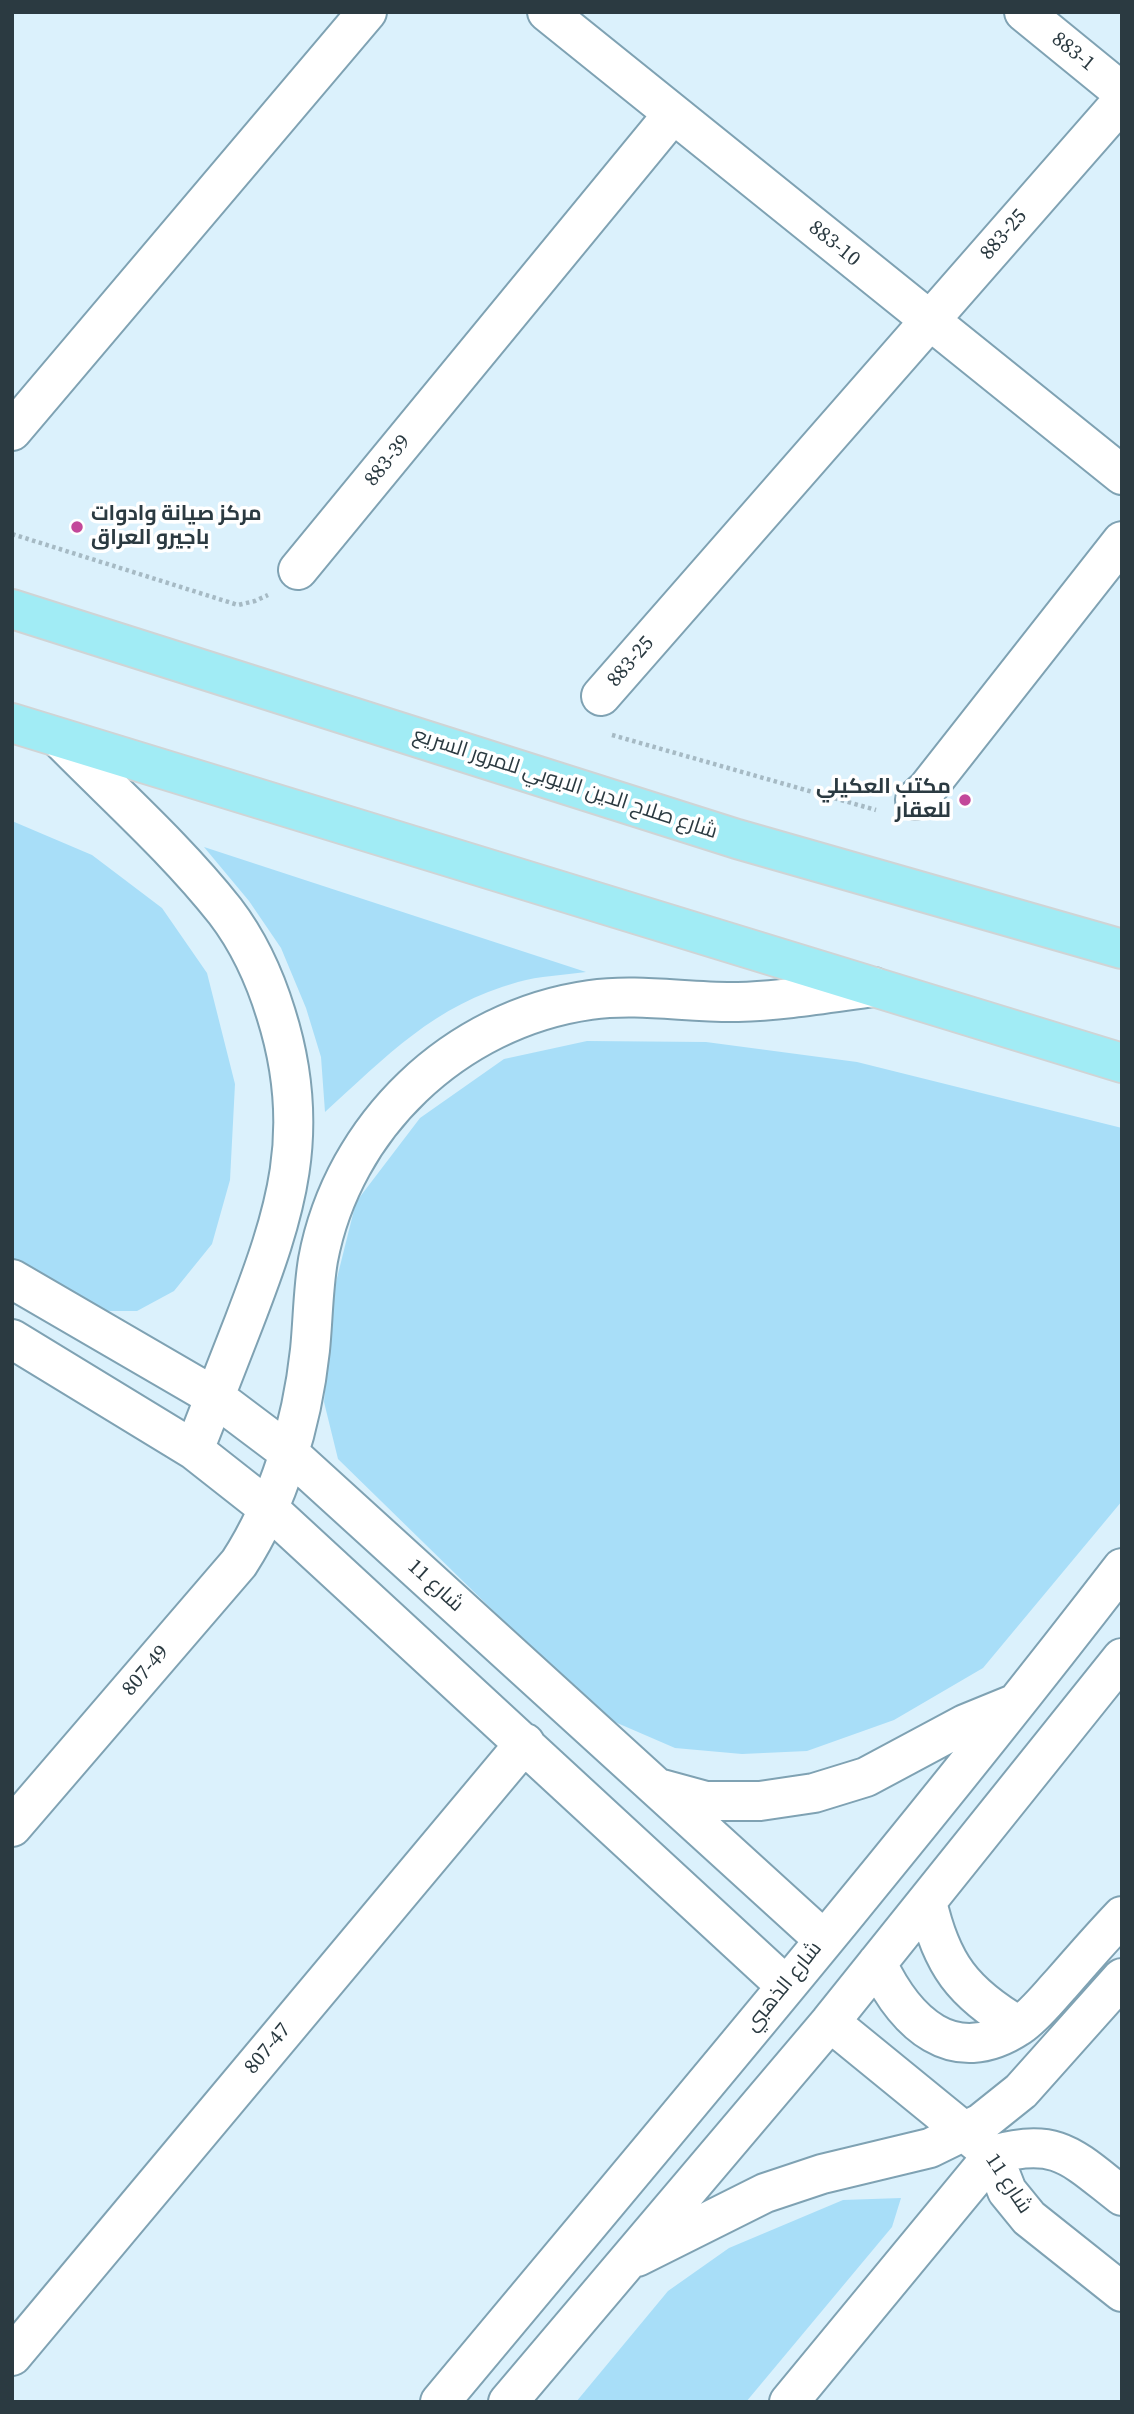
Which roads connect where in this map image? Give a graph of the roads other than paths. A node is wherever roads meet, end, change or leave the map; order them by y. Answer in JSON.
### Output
{"nodes":[{"id":1,"x":367,"y":12,"type":"edge"},
{"id":2,"x":547,"y":12,"type":"edge"},
{"id":3,"x":1024,"y":12,"type":"edge"},
{"id":4,"x":1122,"y":92,"type":"edge"},
{"id":5,"x":1122,"y":101,"type":"edge"},
{"id":6,"x":673,"y":114,"type":"junction"},
{"id":7,"x":929,"y":320,"type":"junction"},
{"id":8,"x":12,"y":431,"type":"edge"},
{"id":9,"x":1122,"y":475,"type":"edge"},
{"id":10,"x":1122,"y":541,"type":"edge"},
{"id":11,"x":298,"y":570,"type":"road end"},
{"id":12,"x":12,"y":609,"type":"edge"},
{"id":13,"x":601,"y":696,"type":"road end"},
{"id":14,"x":12,"y":723,"type":"edge"},
{"id":15,"x":60,"y":739,"type":"junction"},
{"id":16,"x":915,"y":800,"type":"road end"},
{"id":17,"x":1122,"y":949,"type":"edge"},
{"id":18,"x":874,"y":987,"type":"junction"},
{"id":19,"x":1122,"y":1063,"type":"edge"},
{"id":20,"x":12,"y":1279,"type":"edge"},
{"id":21,"x":12,"y":1339,"type":"edge"},
{"id":22,"x":215,"y":1397,"type":"junction"},
{"id":23,"x":194,"y":1450,"type":"junction"},
{"id":24,"x":288,"y":1452,"type":"junction"},
{"id":25,"x":270,"y":1509,"type":"junction"},
{"id":26,"x":1122,"y":1568,"type":"edge"},
{"id":27,"x":1122,"y":1658,"type":"edge"},
{"id":28,"x":1019,"y":1702,"type":"junction"},
{"id":29,"x":525,"y":1743,"type":"junction"},
{"id":30,"x":658,"y":1788,"type":"junction"},
{"id":31,"x":12,"y":1827,"type":"edge"},
{"id":32,"x":927,"y":1901,"type":"junction"},
{"id":33,"x":1122,"y":1916,"type":"edge"},
{"id":34,"x":823,"y":1939,"type":"junction"},
{"id":35,"x":877,"y":1963,"type":"junction"},
{"id":36,"x":1122,"y":1978,"type":"edge"},
{"id":37,"x":786,"y":1986,"type":"junction"},
{"id":38,"x":830,"y":2022,"type":"junction"},
{"id":39,"x":1018,"y":2026,"type":"junction"},
{"id":40,"x":964,"y":2131,"type":"junction"},
{"id":41,"x":993,"y":2155,"type":"junction"},
{"id":42,"x":1122,"y":2196,"type":"edge"},
{"id":43,"x":625,"y":2262,"type":"junction"},
{"id":44,"x":1122,"y":2292,"type":"edge"},
{"id":45,"x":12,"y":2356,"type":"edge"},
{"id":46,"x":440,"y":2402,"type":"edge"},
{"id":47,"x":508,"y":2402,"type":"edge"},
{"id":48,"x":789,"y":2402,"type":"edge"}],
"edges":[{"from":1,"to":8,"type":"street"},
{"from":2,"to":6,"type":"street","name":"883-10"},
{"from":3,"to":4,"type":"street","name":"883-1"},
{"from":5,"to":7,"type":"street","name":"883-25"},
{"from":6,"to":7,"type":"street","name":"883-10"},
{"from":6,"to":11,"type":"street","name":"883-39"},
{"from":7,"to":9,"type":"street","name":"883-10"},
{"from":7,"to":13,"type":"street","name":"883-25"},
{"from":10,"to":16,"type":"street"},
{"from":12,"to":17,"type":"main road","name":"شارع صلاح الدين الايوبي للمرور السريع"},
{"from":14,"to":15,"type":"main road"},
{"from":15,"to":18,"type":"main road"},
{"from":15,"to":22,"type":"street"},
{"from":18,"to":19,"type":"main road"},
{"from":18,"to":24,"type":"street","name":"807-49"},
{"from":20,"to":22,"type":"street","name":"شارع 11"},
{"from":21,"to":23,"type":"street"},
{"from":22,"to":23,"type":"street"},
{"from":22,"to":24,"type":"street","name":"شارع 11"},
{"from":23,"to":25,"type":"street"},
{"from":24,"to":25,"type":"street","name":"807-49"},
{"from":24,"to":30,"type":"street","name":"شارع 11"},
{"from":25,"to":29,"type":"street"},
{"from":25,"to":31,"type":"street","name":"807-49"},
{"from":26,"to":28,"type":"street","name":"شارع الذهبي"},
{"from":27,"to":32,"type":"street"},
{"from":28,"to":30,"type":"street"},
{"from":28,"to":34,"type":"street","name":"شارع الذهبي"},
{"from":29,"to":37,"type":"street"},
{"from":29,"to":45,"type":"street","name":"807-47"},
{"from":30,"to":34,"type":"street","name":"شارع 11"},
{"from":32,"to":35,"type":"street"},
{"from":32,"to":39,"type":"street"},
{"from":33,"to":39,"type":"street"},
{"from":34,"to":37,"type":"street","name":"شارع الذهبي"},
{"from":35,"to":38,"type":"street"},
{"from":35,"to":39,"type":"street"},
{"from":36,"to":40,"type":"street"},
{"from":37,"to":46,"type":"street","name":"شارع الذهبي"},
{"from":38,"to":40,"type":"street","name":"شارع 11"},
{"from":38,"to":43,"type":"street"},
{"from":40,"to":41,"type":"street","name":"شارع 11"},
{"from":40,"to":43,"type":"street"},
{"from":41,"to":42,"type":"street"},
{"from":41,"to":44,"type":"street","name":"شارع 11"},
{"from":41,"to":48,"type":"street"},
{"from":43,"to":47,"type":"street"}]}
